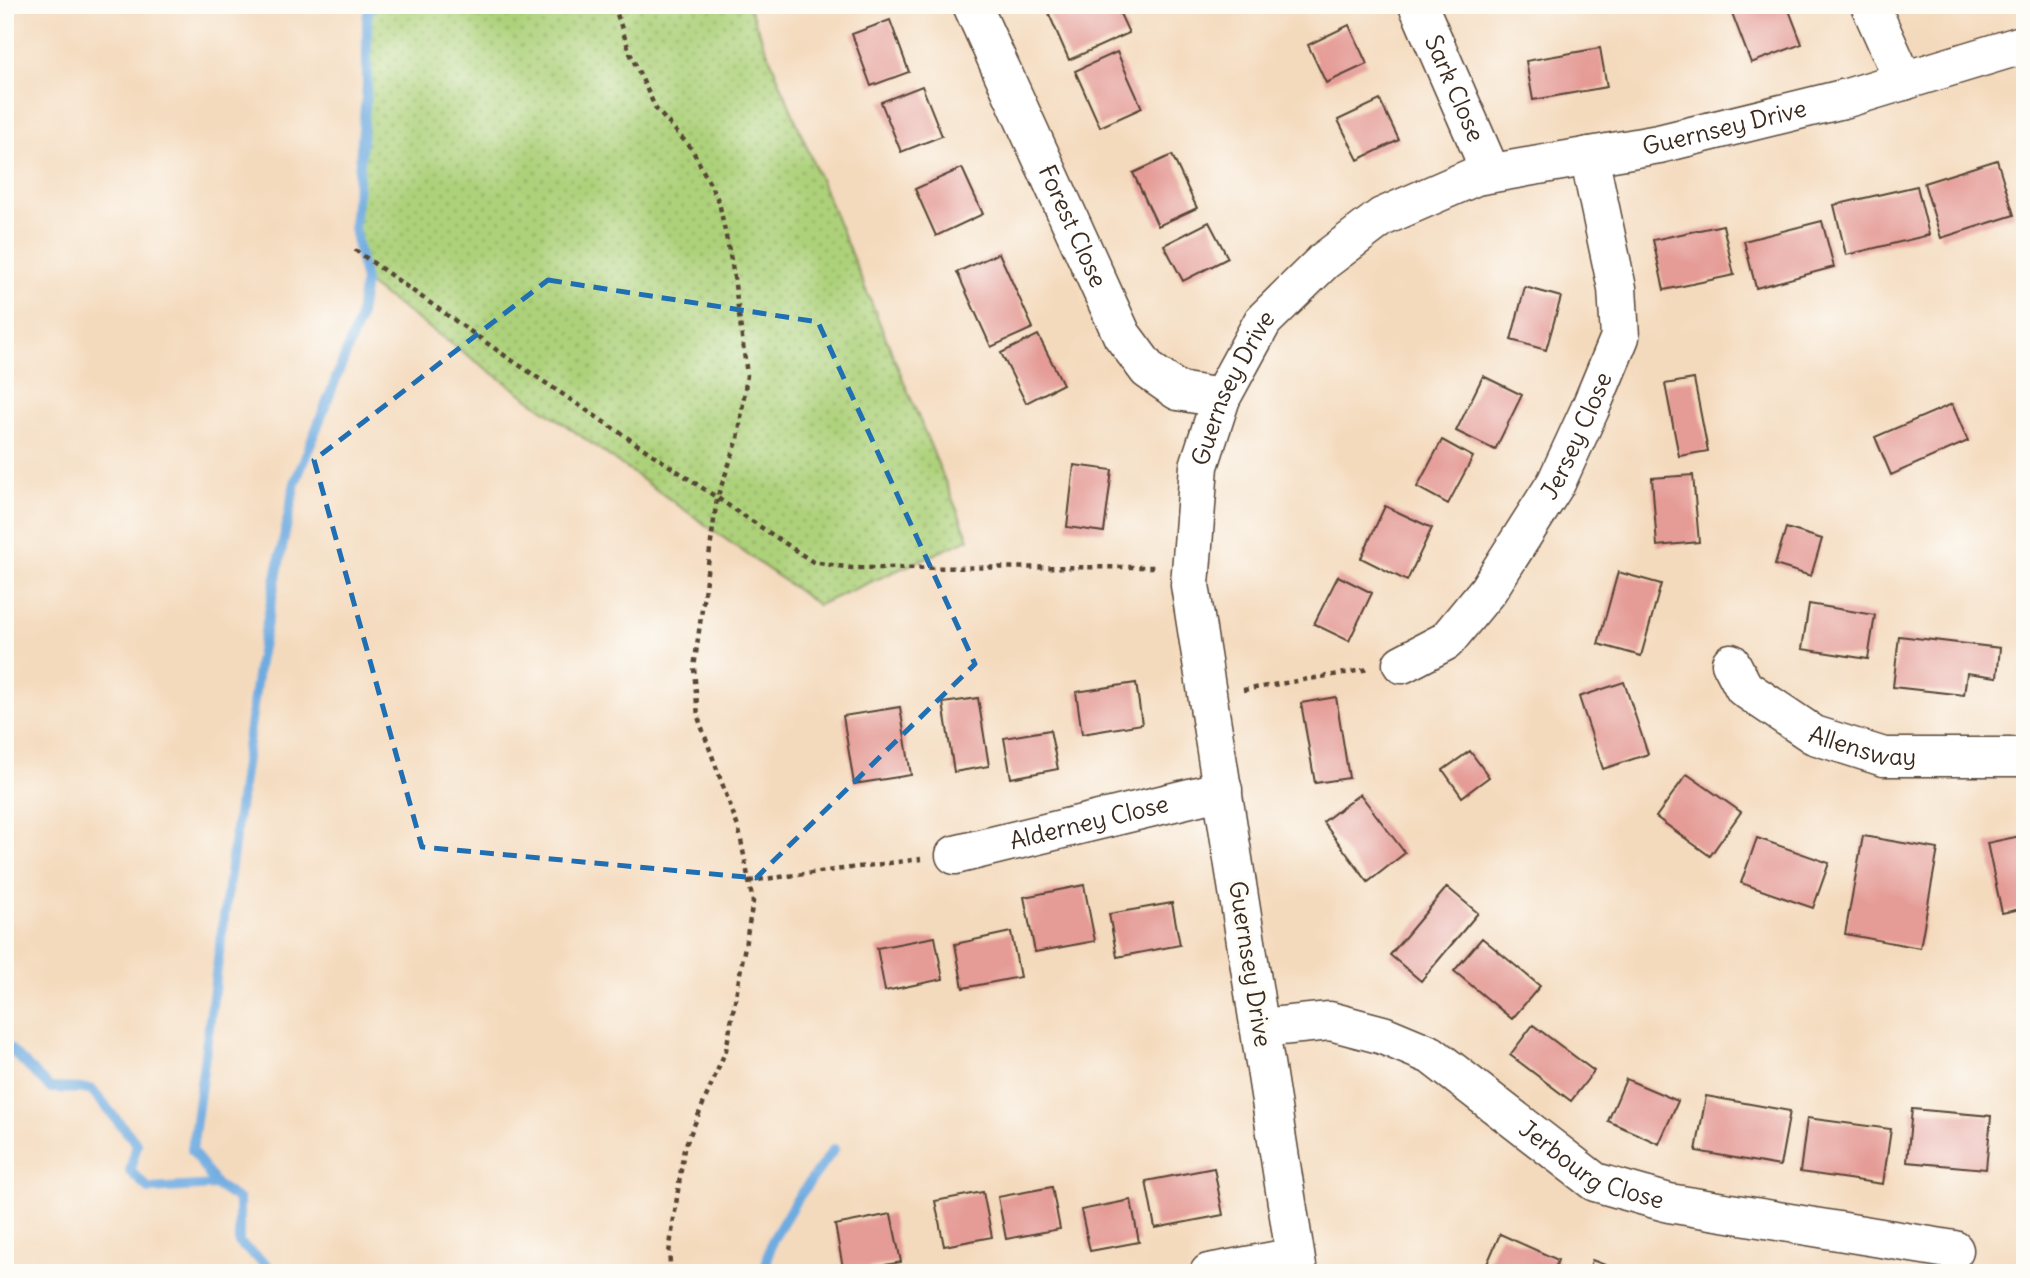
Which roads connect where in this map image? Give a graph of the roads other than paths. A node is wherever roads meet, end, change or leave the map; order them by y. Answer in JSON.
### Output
{"nodes":[{"id":1,"x":972,"y":5,"type":"edge"},
{"id":2,"x":1418,"y":5,"type":"edge"},
{"id":3,"x":1870,"y":5,"type":"edge"},
{"id":4,"x":2025,"y":44,"type":"edge"},
{"id":5,"x":1904,"y":80,"type":"junction"},
{"id":6,"x":1589,"y":156,"type":"junction"},
{"id":7,"x":1491,"y":173,"type":"junction"},
{"id":8,"x":1221,"y":398,"type":"junction"},
{"id":9,"x":1731,"y":663,"type":"dead end"},
{"id":10,"x":1402,"y":664,"type":"road end"},
{"id":11,"x":2025,"y":757,"type":"edge"},
{"id":12,"x":1223,"y":790,"type":"junction"},
{"id":13,"x":955,"y":855,"type":"road end"},
{"id":14,"x":1260,"y":1028,"type":"junction"},
{"id":15,"x":1954,"y":1250,"type":"dead end"},
{"id":16,"x":1297,"y":1265,"type":"edge"},
{"id":17,"x":1209,"y":1273,"type":"edge"}],
"edges":[{"from":1,"to":8,"type":"street","name":"Forest Close"},
{"from":2,"to":7,"type":"street","name":"Sark Close"},
{"from":3,"to":5,"type":"street"},
{"from":4,"to":5,"type":"street","name":"Guernsey Drive"},
{"from":5,"to":6,"type":"street","name":"Guernsey Drive"},
{"from":6,"to":7,"type":"street","name":"Guernsey Drive"},
{"from":6,"to":10,"type":"street","name":"Jersey Close"},
{"from":7,"to":8,"type":"street","name":"Guernsey Drive"},
{"from":8,"to":12,"type":"street","name":"Guernsey Drive"},
{"from":9,"to":11,"type":"street","name":"Allensway"},
{"from":12,"to":13,"type":"street","name":"Alderney Close"},
{"from":12,"to":14,"type":"street","name":"Guernsey Drive"},
{"from":14,"to":15,"type":"street","name":"Jerbourg Close"},
{"from":14,"to":16,"type":"street","name":"Guernsey Drive"},
{"from":16,"to":17,"type":"street"}]}
